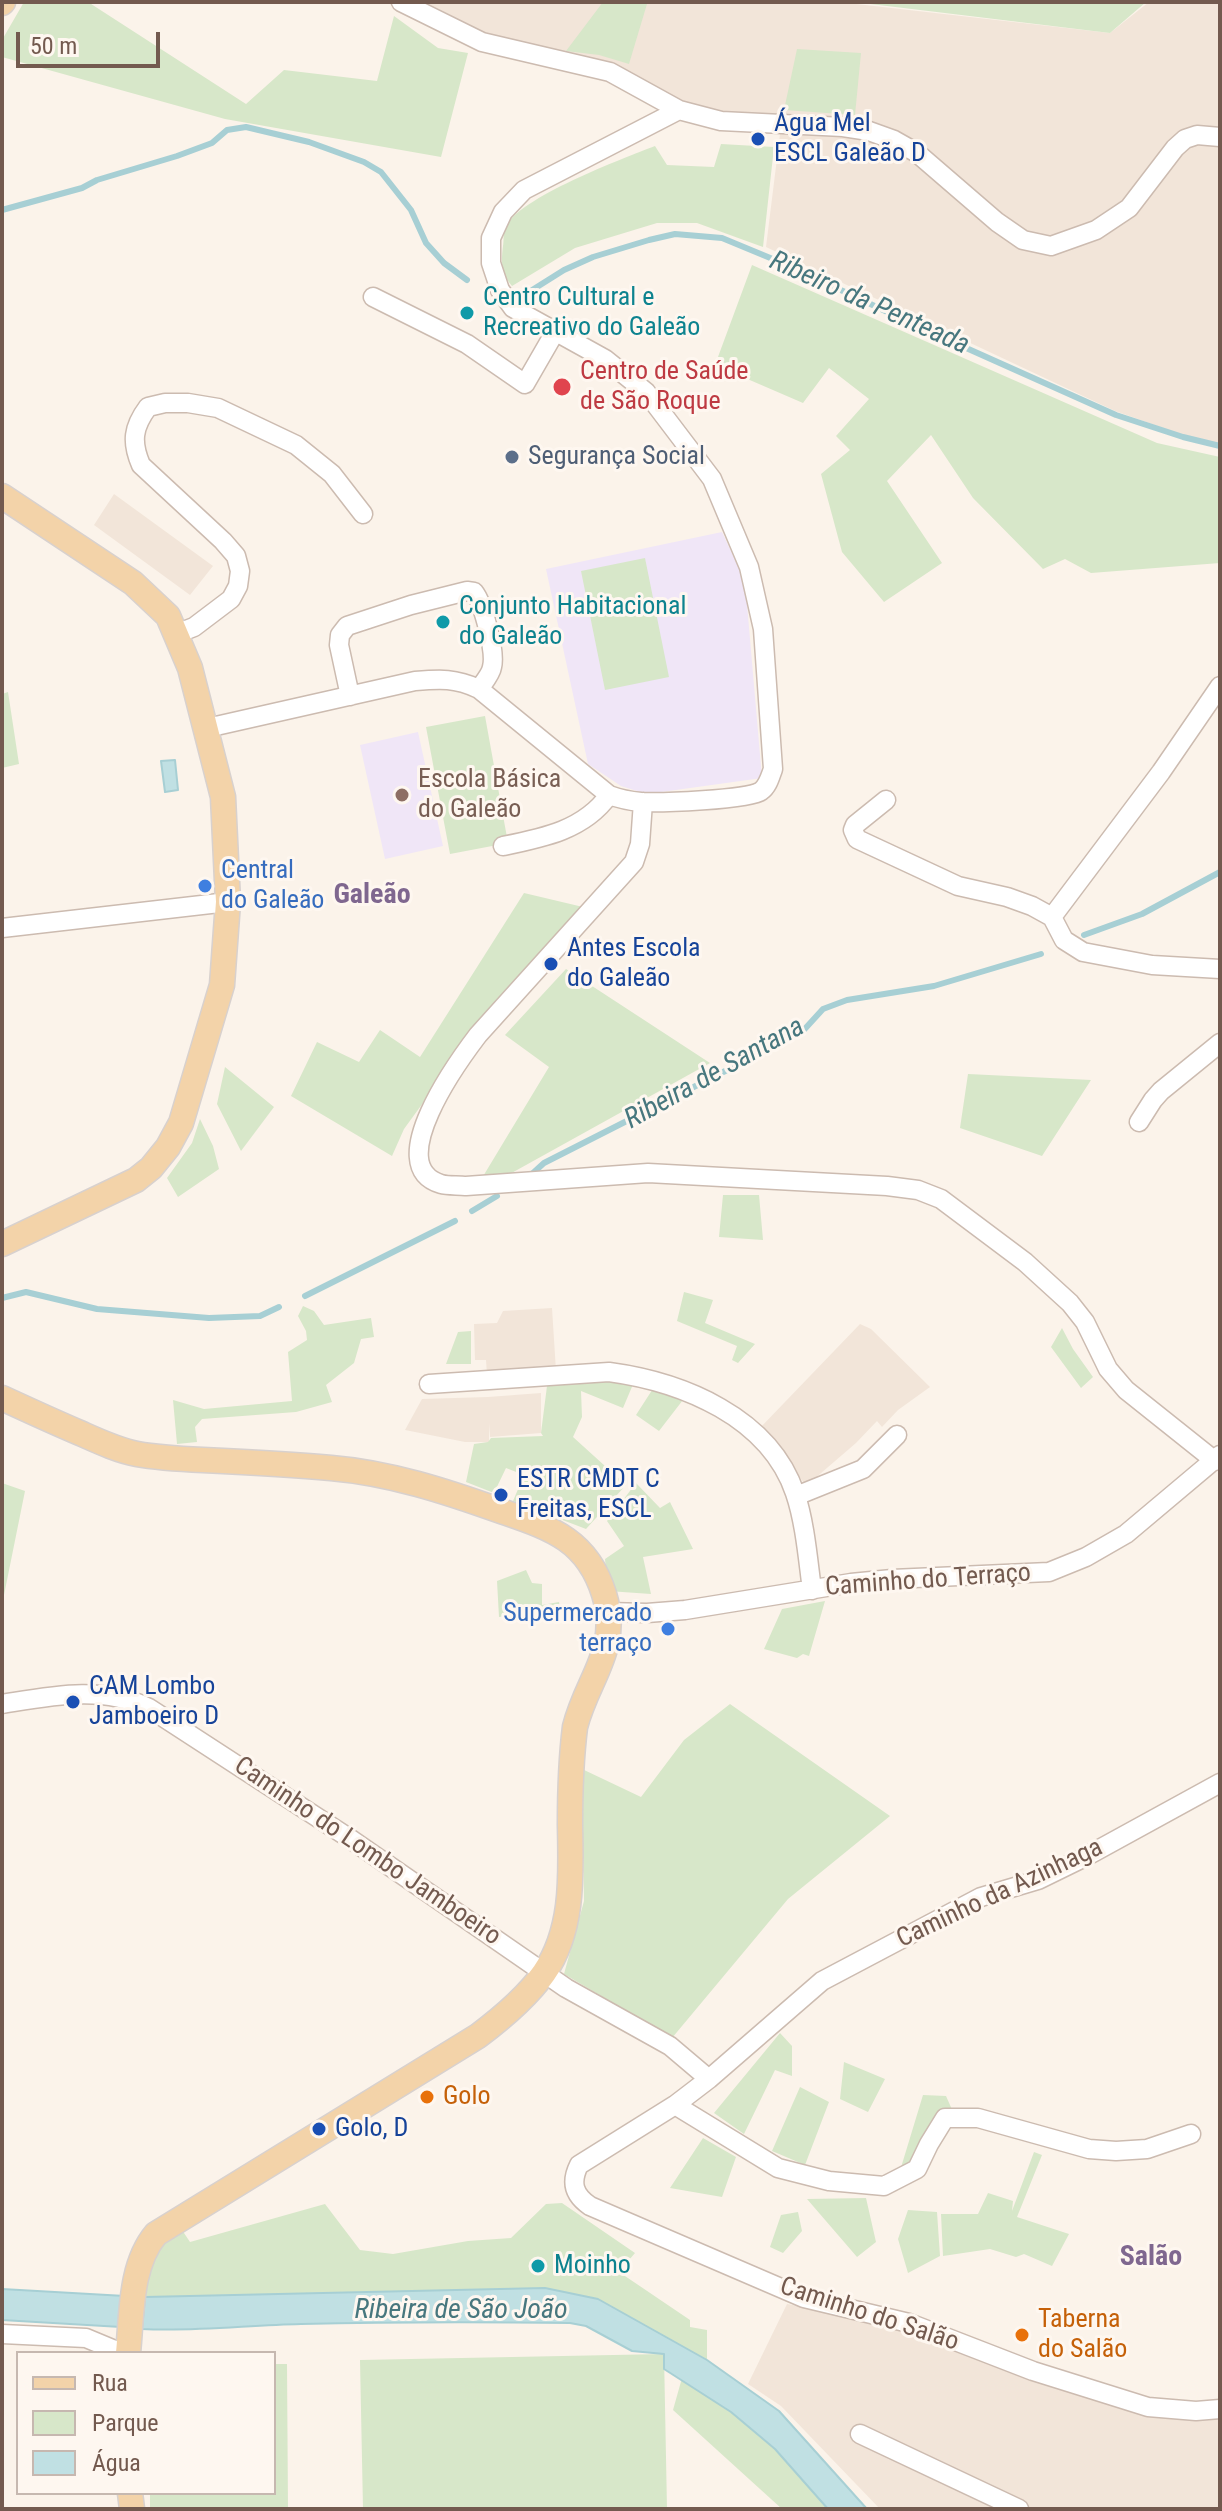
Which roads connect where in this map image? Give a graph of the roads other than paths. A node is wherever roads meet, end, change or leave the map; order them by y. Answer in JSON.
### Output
{"nodes":[{"id":1,"x":401,"y":2,"type":"edge"},
{"id":2,"x":679,"y":110,"type":"junction"},
{"id":3,"x":1220,"y":137,"type":"edge"},
{"id":4,"x":373,"y":297,"type":"dead end"},
{"id":5,"x":555,"y":332,"type":"junction"},
{"id":6,"x":2,"y":496,"type":"edge"},
{"id":7,"x":363,"y":514,"type":"dead end"},
{"id":8,"x":176,"y":634,"type":"junction"},
{"id":9,"x":1220,"y":686,"type":"edge"},
{"id":10,"x":479,"y":689,"type":"junction"},
{"id":11,"x":350,"y":696,"type":"junction"},
{"id":12,"x":207,"y":728,"type":"junction"},
{"id":13,"x":609,"y":795,"type":"junction"},
{"id":14,"x":886,"y":800,"type":"dead end"},
{"id":15,"x":643,"y":802,"type":"junction"},
{"id":16,"x":503,"y":846,"type":"dead end"},
{"id":17,"x":228,"y":902,"type":"junction"},
{"id":18,"x":1052,"y":917,"type":"junction"},
{"id":19,"x":2,"y":928,"type":"edge"},
{"id":20,"x":1220,"y":969,"type":"edge"},
{"id":21,"x":1220,"y":1043,"type":"edge"},
{"id":22,"x":1139,"y":1122,"type":"dead end"},
{"id":23,"x":2,"y":1244,"type":"edge"},
{"id":24,"x":429,"y":1384,"type":"dead end"},
{"id":25,"x":2,"y":1398,"type":"edge"},
{"id":26,"x":897,"y":1435,"type":"dead end"},
{"id":27,"x":1218,"y":1458,"type":"edge"},
{"id":28,"x":796,"y":1496,"type":"junction"},
{"id":29,"x":812,"y":1590,"type":"junction"},
{"id":30,"x":607,"y":1612,"type":"junction"},
{"id":31,"x":2,"y":1704,"type":"edge"},
{"id":32,"x":1220,"y":1783,"type":"edge"},
{"id":33,"x":545,"y":1972,"type":"junction"},
{"id":34,"x":709,"y":2079,"type":"junction"},
{"id":35,"x":675,"y":2105,"type":"junction"},
{"id":36,"x":1191,"y":2134,"type":"dead end"},
{"id":37,"x":2,"y":2334,"type":"edge"},
{"id":38,"x":117,"y":2351,"type":"edge"},
{"id":39,"x":128,"y":2351,"type":"edge"},
{"id":40,"x":1220,"y":2409,"type":"edge"},
{"id":41,"x":860,"y":2434,"type":"dead end"},
{"id":42,"x":1019,"y":2509,"type":"edge"}],
"edges":[{"from":1,"to":2,"type":"street"},
{"from":2,"to":3,"type":"street"},
{"from":2,"to":5,"type":"street"},
{"from":4,"to":5,"type":"street"},
{"from":5,"to":15,"type":"street"},
{"from":6,"to":8,"type":"main road"},
{"from":7,"to":8,"type":"street"},
{"from":8,"to":12,"type":"main road"},
{"from":9,"to":18,"type":"street"},
{"from":10,"to":11,"type":"street"},
{"from":10,"to":11,"type":"street"},
{"from":10,"to":13,"type":"street"},
{"from":11,"to":12,"type":"street"},
{"from":12,"to":17,"type":"main road"},
{"from":13,"to":15,"type":"street"},
{"from":13,"to":16,"type":"street"},
{"from":14,"to":18,"type":"street"},
{"from":15,"to":27,"type":"street"},
{"from":17,"to":19,"type":"street"},
{"from":17,"to":23,"type":"main road"},
{"from":18,"to":20,"type":"street"},
{"from":21,"to":22,"type":"street"},
{"from":24,"to":28,"type":"street"},
{"from":25,"to":30,"type":"main road"},
{"from":26,"to":28,"type":"street"},
{"from":27,"to":29,"type":"street","name":"Caminho do Terraço"},
{"from":28,"to":29,"type":"street"},
{"from":29,"to":30,"type":"street","name":"Caminho do Terraço"},
{"from":30,"to":33,"type":"main road"},
{"from":31,"to":33,"type":"street","name":"Caminho do Lombo Jamboeiro"},
{"from":32,"to":34,"type":"street","name":"Caminho da Azinhaga"},
{"from":33,"to":34,"type":"street","name":"Caminho do Lombo Jamboeiro"},
{"from":33,"to":39,"type":"main road"},
{"from":34,"to":35,"type":"street","name":"Caminho da Azinhaga"},
{"from":35,"to":36,"type":"street"},
{"from":35,"to":40,"type":"street","name":"Caminho do Salão"},
{"from":37,"to":38,"type":"street"},
{"from":41,"to":42,"type":"street"}]}
